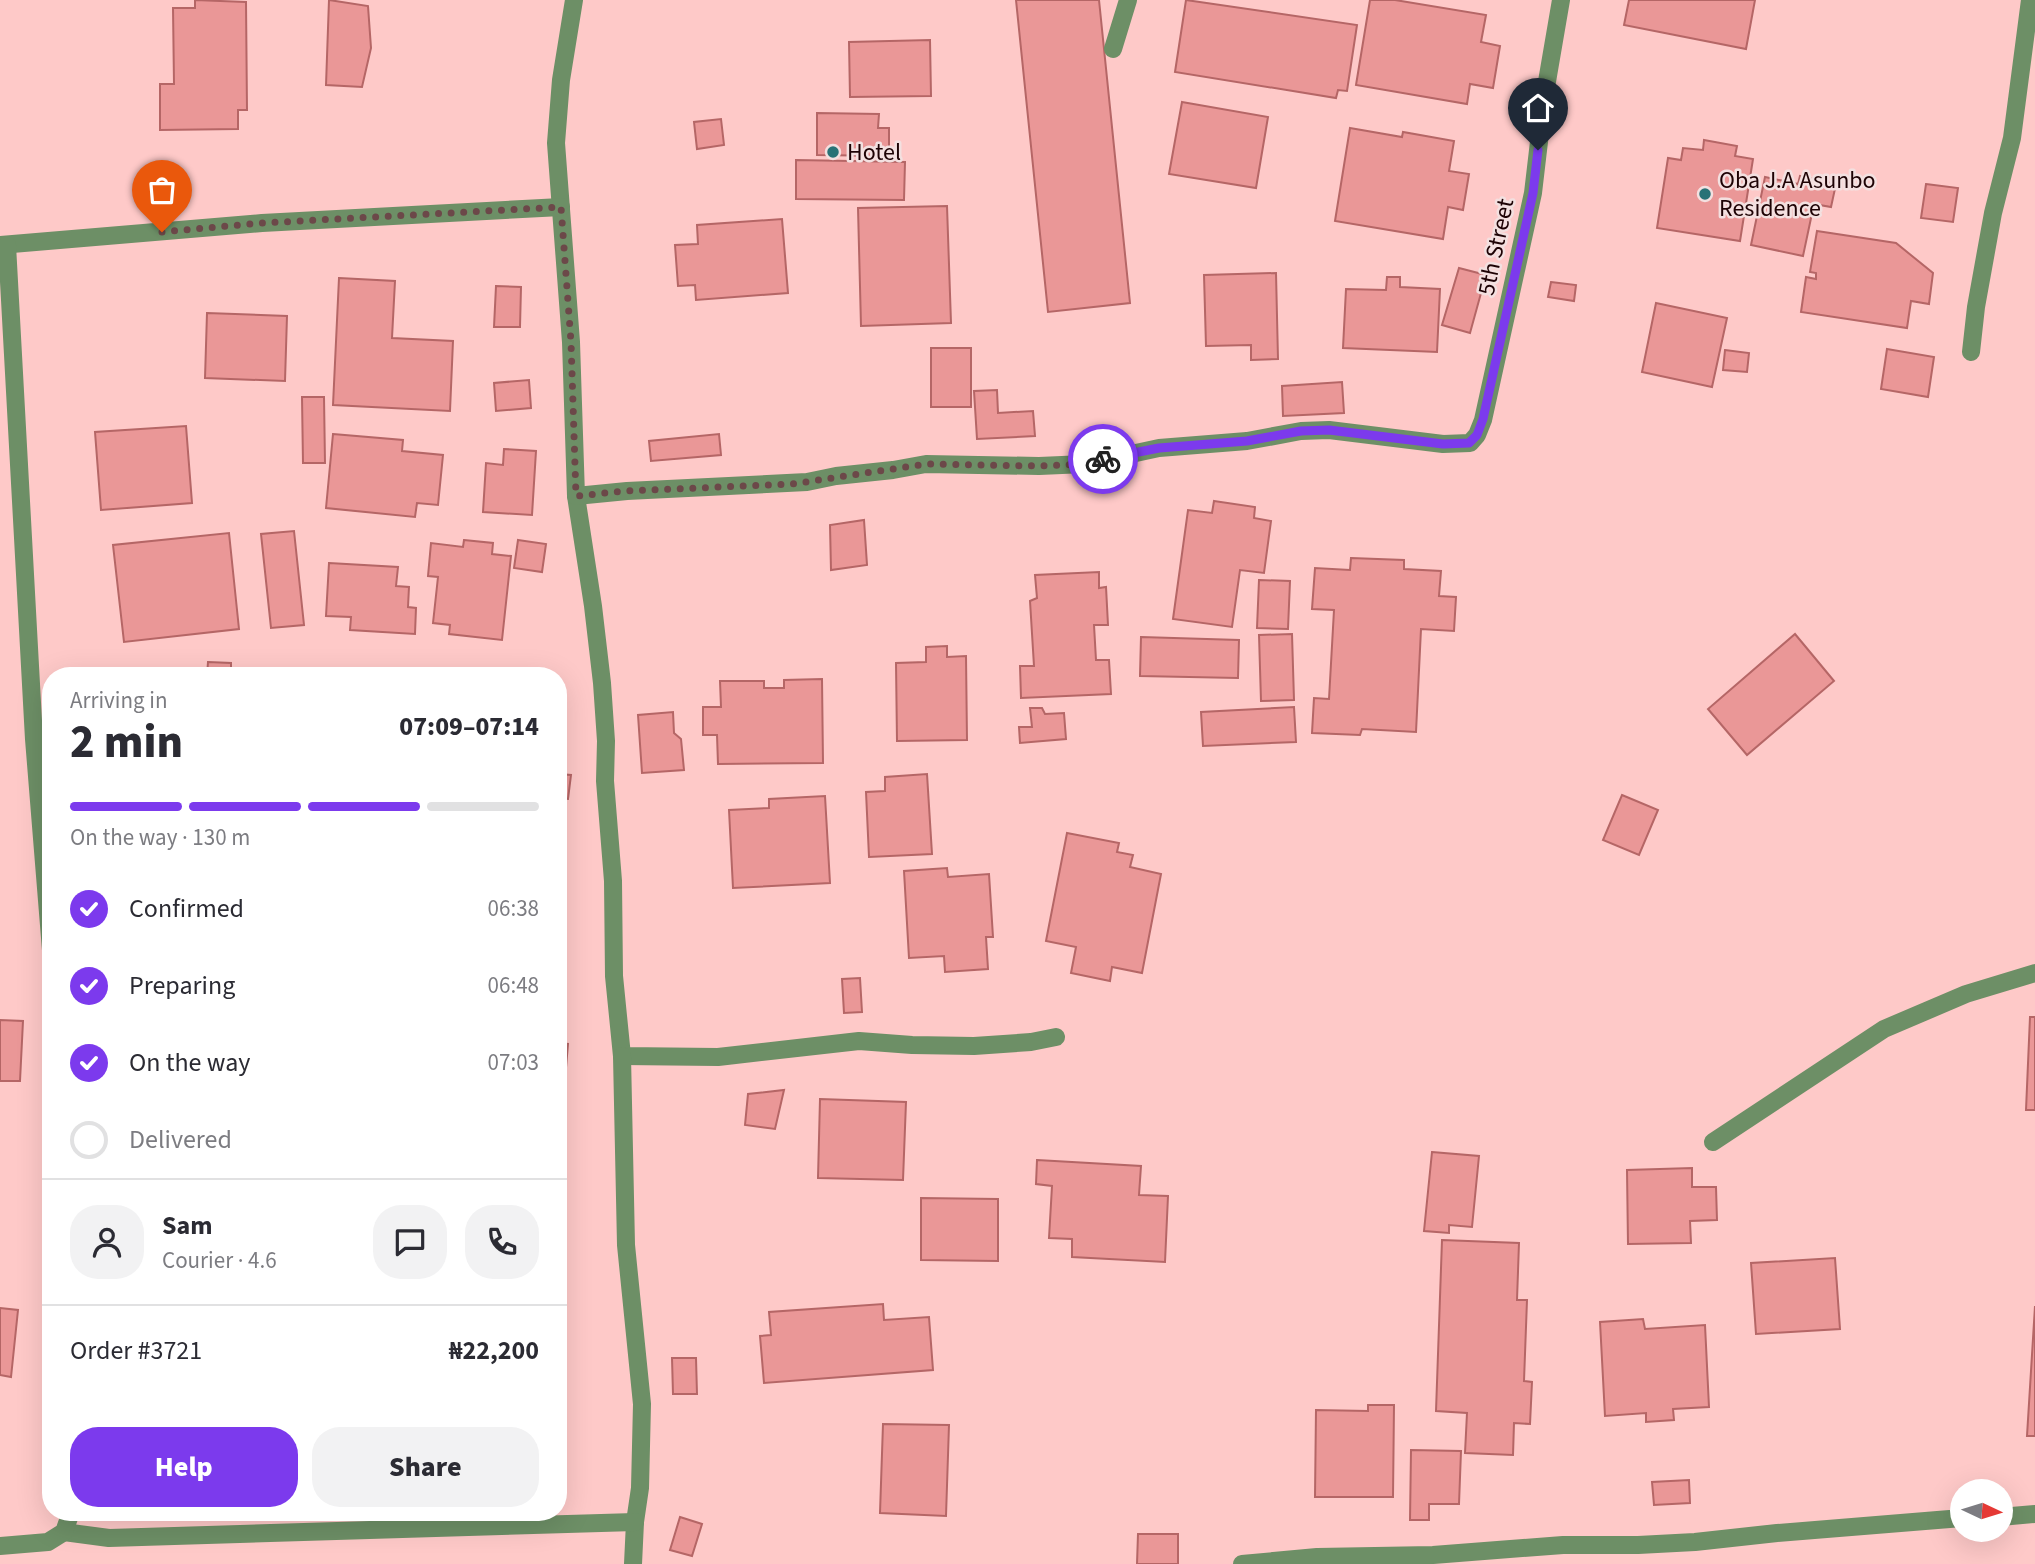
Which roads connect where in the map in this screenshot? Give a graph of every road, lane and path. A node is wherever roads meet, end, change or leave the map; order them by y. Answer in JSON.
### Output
{"nodes":[{"id":1,"x":574,"y":0,"type":"edge"},
{"id":2,"x":1128,"y":0,"type":"edge"},
{"id":3,"x":1561,"y":0,"type":"edge"},
{"id":4,"x":2030,"y":0,"type":"edge"},
{"id":5,"x":1113,"y":49,"type":"dead end"},
{"id":6,"x":561,"y":207,"type":"junction"},
{"id":7,"x":3,"y":245,"type":"edge"},
{"id":8,"x":1971,"y":352,"type":"dead end"},
{"id":9,"x":576,"y":496,"type":"junction"},
{"id":10,"x":42,"y":838,"type":"edge"},
{"id":11,"x":2035,"y":973,"type":"edge"},
{"id":12,"x":1056,"y":1037,"type":"dead end"},
{"id":13,"x":622,"y":1056,"type":"junction"},
{"id":14,"x":1713,"y":1142,"type":"dead end"},
{"id":15,"x":2035,"y":1514,"type":"edge"},
{"id":16,"x":2013,"y":1516,"type":"edge"},
{"id":17,"x":1950,"y":1519,"type":"edge"},
{"id":18,"x":68,"y":1521,"type":"edge"},
{"id":19,"x":635,"y":1522,"type":"junction"},
{"id":20,"x":64,"y":1532,"type":"junction"},
{"id":21,"x":0,"y":1546,"type":"edge"},
{"id":22,"x":632,"y":1564,"type":"edge"},
{"id":23,"x":1242,"y":1564,"type":"edge"}],
"edges":[{"from":1,"to":6,"type":"street"},
{"from":2,"to":5,"type":"street"},
{"from":3,"to":9,"type":"street","name":"5th Street"},
{"from":4,"to":8,"type":"street"},
{"from":6,"to":7,"type":"street"},
{"from":6,"to":9,"type":"street"},
{"from":7,"to":10,"type":"street"},
{"from":9,"to":13,"type":"street"},
{"from":11,"to":14,"type":"street"},
{"from":12,"to":13,"type":"street"},
{"from":13,"to":19,"type":"street"},
{"from":15,"to":16,"type":"street"},
{"from":17,"to":23,"type":"street"},
{"from":18,"to":20,"type":"street"},
{"from":19,"to":20,"type":"street"},
{"from":19,"to":22,"type":"street"},
{"from":20,"to":21,"type":"street"}]}
